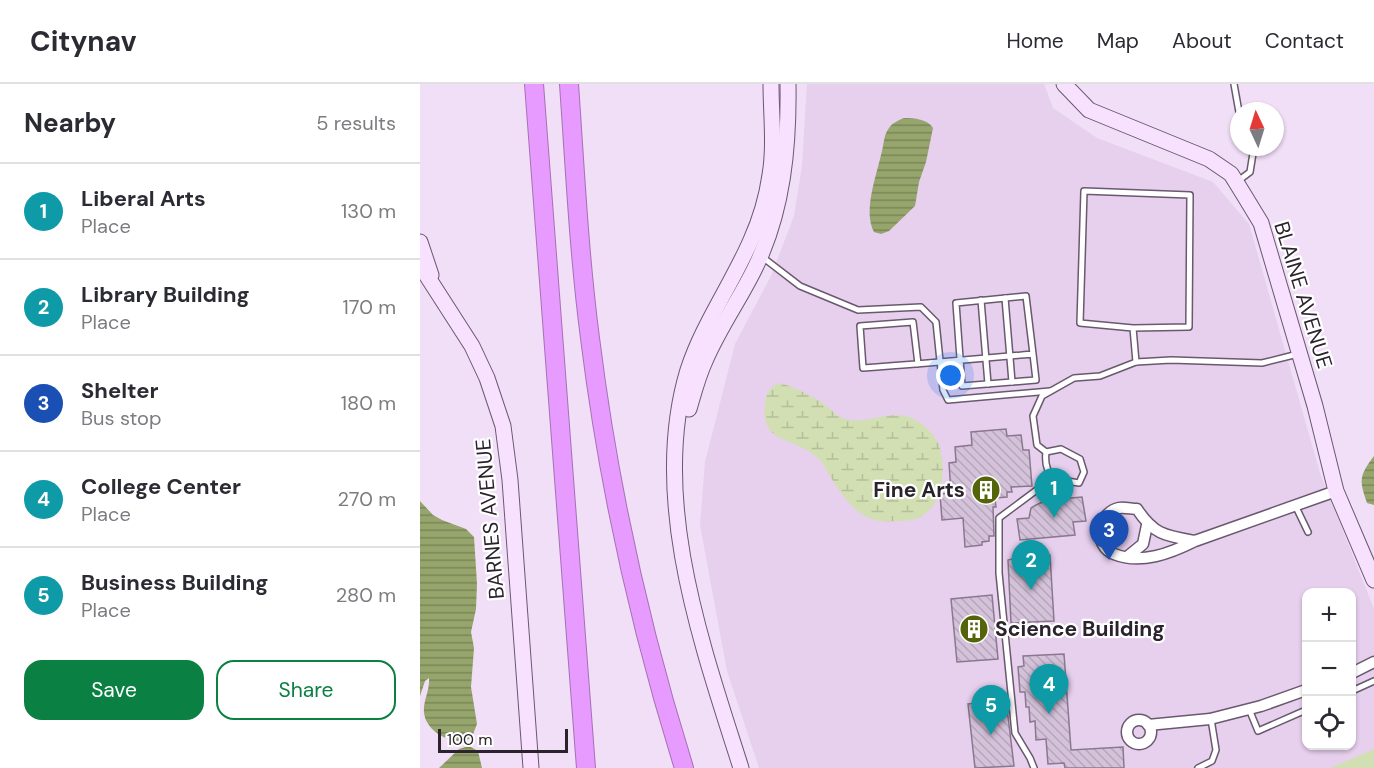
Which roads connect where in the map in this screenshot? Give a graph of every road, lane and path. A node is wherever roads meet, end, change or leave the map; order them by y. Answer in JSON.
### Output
{"nodes":[{"id":1,"x":1064,"y":84,"type":"edge"},
{"id":2,"x":1234,"y":84,"type":"edge"},
{"id":3,"x":788,"y":85,"type":"edge"},
{"id":4,"x":771,"y":86,"type":"edge"},
{"id":5,"x":570,"y":88,"type":"edge"},
{"id":6,"x":534,"y":89,"type":"edge"},
{"id":7,"x":1237,"y":102,"type":"edge"},
{"id":8,"x":1253,"y":156,"type":"edge"},
{"id":9,"x":1236,"y":183,"type":"junction"},
{"id":10,"x":420,"y":242,"type":"edge"},
{"id":11,"x":753,"y":252,"type":"junction"},
{"id":12,"x":420,"y":265,"type":"edge"},
{"id":13,"x":433,"y":283,"type":"junction"},
{"id":14,"x":1005,"y":298,"type":"junction"},
{"id":15,"x":981,"y":300,"type":"junction"},
{"id":16,"x":1133,"y":328,"type":"junction"},
{"id":17,"x":1033,"y":354,"type":"junction"},
{"id":18,"x":1300,"y":354,"type":"junction"},
{"id":19,"x":1010,"y":356,"type":"junction"},
{"id":20,"x":986,"y":358,"type":"junction"},
{"id":21,"x":961,"y":361,"type":"junction"},
{"id":22,"x":1136,"y":362,"type":"junction"},
{"id":23,"x":940,"y":363,"type":"junction"},
{"id":24,"x":918,"y":364,"type":"junction"},
{"id":25,"x":1012,"y":382,"type":"junction"},
{"id":26,"x":988,"y":384,"type":"junction"},
{"id":27,"x":1051,"y":391,"type":"junction"},
{"id":28,"x":1046,"y":452,"type":"junction"},
{"id":29,"x":1052,"y":476,"type":"junction"},
{"id":30,"x":1336,"y":491,"type":"junction"},
{"id":31,"x":1295,"y":505,"type":"junction"},
{"id":32,"x":1147,"y":525,"type":"junction"},
{"id":33,"x":1308,"y":532,"type":"dead end"},
{"id":34,"x":1195,"y":541,"type":"junction"},
{"id":35,"x":1127,"y":557,"type":"junction"},
{"id":36,"x":1374,"y":580,"type":"edge"},
{"id":37,"x":1374,"y":662,"type":"edge"},
{"id":38,"x":1356,"y":671,"type":"edge"},
{"id":39,"x":1374,"y":681,"type":"edge"},
{"id":40,"x":1356,"y":689,"type":"edge"},
{"id":41,"x":1302,"y":691,"type":"edge"},
{"id":42,"x":1249,"y":709,"type":"junction"},
{"id":43,"x":1302,"y":713,"type":"edge"},
{"id":44,"x":1211,"y":719,"type":"junction"},
{"id":45,"x":1148,"y":725,"type":"dead end"},
{"id":46,"x":531,"y":768,"type":"edge"},
{"id":47,"x":586,"y":768,"type":"edge"},
{"id":48,"x":684,"y":768,"type":"edge"},
{"id":49,"x":741,"y":768,"type":"edge"},
{"id":50,"x":1034,"y":768,"type":"edge"},
{"id":51,"x":1198,"y":768,"type":"edge"}],
"edges":[{"from":1,"to":9,"type":"street","name":"BLAINE AVENUE"},
{"from":2,"to":7,"type":"lane"},
{"from":3,"to":4,"type":"lane"},
{"from":3,"to":11,"type":"street"},
{"from":4,"to":11,"type":"street"},
{"from":5,"to":48,"type":"highway"},
{"from":6,"to":47,"type":"highway"},
{"from":8,"to":9,"type":"lane"},
{"from":9,"to":18,"type":"street","name":"BLAINE AVENUE"},
{"from":10,"to":13,"type":"street"},
{"from":11,"to":23,"type":"lane"},
{"from":11,"to":49,"type":"street"},
{"from":12,"to":13,"type":"street"},
{"from":13,"to":46,"type":"street","name":"BARNES AVENUE"},
{"from":14,"to":15,"type":"lane"},
{"from":14,"to":17,"type":"lane"},
{"from":14,"to":19,"type":"lane"},
{"from":15,"to":20,"type":"lane"},
{"from":15,"to":21,"type":"lane"},
{"from":16,"to":16,"type":"lane"},
{"from":16,"to":22,"type":"lane"},
{"from":17,"to":19,"type":"lane"},
{"from":17,"to":25,"type":"lane"},
{"from":18,"to":22,"type":"lane"},
{"from":18,"to":30,"type":"street","name":"BLAINE AVENUE"},
{"from":19,"to":20,"type":"lane"},
{"from":19,"to":25,"type":"lane"},
{"from":20,"to":21,"type":"lane"},
{"from":20,"to":26,"type":"lane"},
{"from":21,"to":23,"type":"lane"},
{"from":21,"to":26,"type":"lane"},
{"from":22,"to":27,"type":"lane"},
{"from":23,"to":24,"type":"lane"},
{"from":23,"to":27,"type":"lane"},
{"from":24,"to":24,"type":"lane"},
{"from":25,"to":26,"type":"lane"},
{"from":27,"to":28,"type":"lane"},
{"from":28,"to":29,"type":"lane"},
{"from":28,"to":29,"type":"lane"},
{"from":29,"to":50,"type":"lane"},
{"from":30,"to":31,"type":"street"},
{"from":30,"to":36,"type":"street","name":"BLAINE AVENUE"},
{"from":31,"to":33,"type":"lane"},
{"from":31,"to":34,"type":"street"},
{"from":32,"to":34,"type":"street"},
{"from":32,"to":35,"type":"street"},
{"from":32,"to":35,"type":"street"},
{"from":34,"to":35,"type":"street"},
{"from":37,"to":38,"type":"street"},
{"from":39,"to":40,"type":"lane"},
{"from":41,"to":42,"type":"street"},
{"from":42,"to":43,"type":"lane"},
{"from":42,"to":44,"type":"street"},
{"from":44,"to":45,"type":"street"},
{"from":44,"to":51,"type":"lane"}]}
